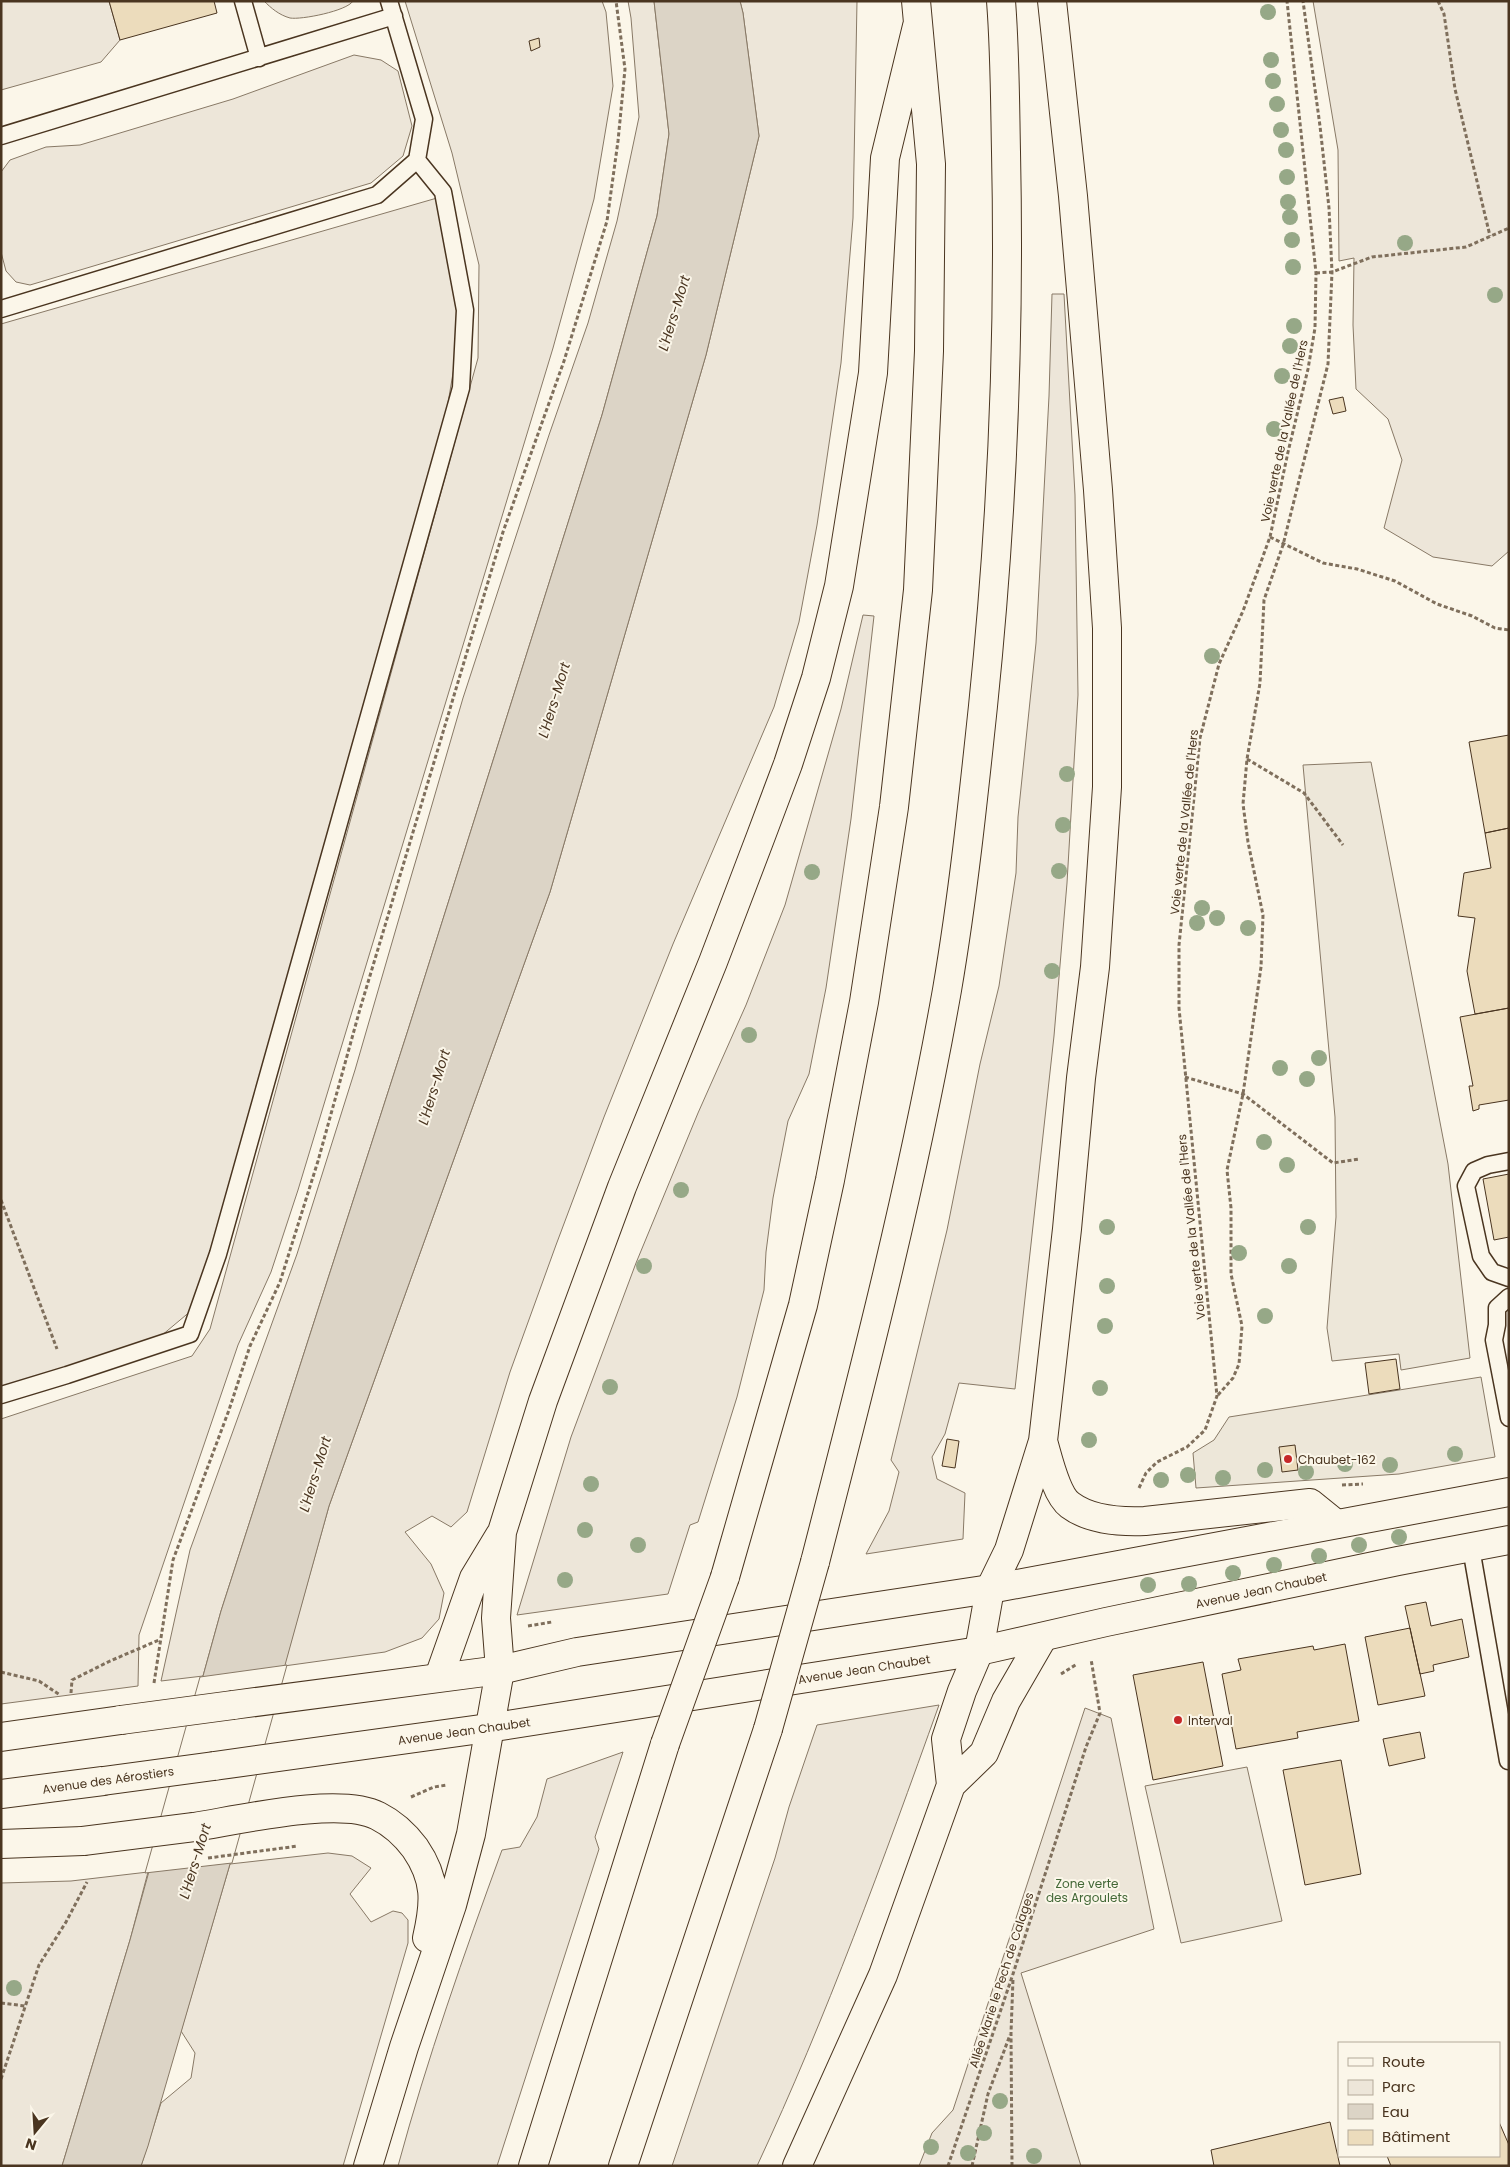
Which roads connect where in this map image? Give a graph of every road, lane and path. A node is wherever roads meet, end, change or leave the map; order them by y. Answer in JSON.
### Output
{"nodes":[{"id":1,"x":243,"y":1,"type":"edge"},
{"id":2,"x":616,"y":1,"type":"edge"},
{"id":3,"x":1001,"y":1,"type":"edge"},
{"id":4,"x":1052,"y":1,"type":"edge"},
{"id":5,"x":1287,"y":1,"type":"edge"},
{"id":6,"x":1303,"y":1,"type":"edge"},
{"id":7,"x":1438,"y":1,"type":"edge"},
{"id":8,"x":391,"y":9,"type":"edge"},
{"id":9,"x":917,"y":14,"type":"edge"},
{"id":10,"x":259,"y":58,"type":"junction"},
{"id":11,"x":1,"y":136,"type":"edge"},
{"id":12,"x":417,"y":160,"type":"junction"},
{"id":13,"x":1508,"y":229,"type":"edge"},
{"id":14,"x":1490,"y":236,"type":"junction"},
{"id":15,"x":1332,"y":272,"type":"junction"},
{"id":16,"x":1316,"y":273,"type":"junction"},
{"id":17,"x":1,"y":309,"type":"edge"},
{"id":18,"x":1270,"y":537,"type":"junction"},
{"id":19,"x":1283,"y":544,"type":"junction"},
{"id":20,"x":1509,"y":630,"type":"edge"},
{"id":21,"x":1247,"y":759,"type":"junction"},
{"id":22,"x":1343,"y":844,"type":"dead end"},
{"id":23,"x":1184,"y":1077,"type":"junction"},
{"id":24,"x":1243,"y":1094,"type":"junction"},
{"id":25,"x":1359,"y":1159,"type":"dead end"},
{"id":26,"x":1509,"y":1161,"type":"edge"},
{"id":27,"x":1,"y":1200,"type":"edge"},
{"id":28,"x":1509,"y":1278,"type":"edge"},
{"id":29,"x":1509,"y":1297,"type":"edge"},
{"id":30,"x":1503,"y":1323,"type":"edge"},
{"id":31,"x":67,"y":1375,"type":"junction"},
{"id":32,"x":1,"y":1395,"type":"edge"},
{"id":33,"x":1217,"y":1396,"type":"junction"},
{"id":34,"x":1509,"y":1418,"type":"edge"},
{"id":35,"x":1043,"y":1442,"type":"junction"},
{"id":36,"x":1509,"y":1492,"type":"edge"},
{"id":37,"x":1134,"y":1496,"type":"dead end"},
{"id":38,"x":1336,"y":1524,"type":"junction"},
{"id":39,"x":502,"y":1532,"type":"junction"},
{"id":40,"x":1509,"y":1540,"type":"edge"},
{"id":41,"x":1471,"y":1548,"type":"junction"},
{"id":42,"x":990,"y":1589,"type":"junction"},
{"id":43,"x":1043,"y":1637,"type":"junction"},
{"id":44,"x":159,"y":1640,"type":"junction"},
{"id":45,"x":979,"y":1651,"type":"junction"},
{"id":46,"x":500,"y":1670,"type":"junction"},
{"id":47,"x":1,"y":1672,"type":"edge"},
{"id":48,"x":1058,"y":1676,"type":"dead end"},
{"id":49,"x":439,"y":1677,"type":"junction"},
{"id":50,"x":154,"y":1684,"type":"dead end"},
{"id":51,"x":70,"y":1702,"type":"junction"},
{"id":52,"x":109,"y":1722,"type":"junction"},
{"id":53,"x":488,"y":1728,"type":"junction"},
{"id":54,"x":1,"y":1736,"type":"edge"},
{"id":55,"x":1508,"y":1761,"type":"edge"},
{"id":56,"x":214,"y":1766,"type":"joint"},
{"id":57,"x":479,"y":1780,"type":"junction"},
{"id":58,"x":951,"y":1785,"type":"junction"},
{"id":59,"x":1,"y":1794,"type":"edge"},
{"id":60,"x":389,"y":1824,"type":"junction"},
{"id":61,"x":1,"y":1844,"type":"edge"},
{"id":62,"x":87,"y":1882,"type":"dead end"},
{"id":63,"x":1013,"y":1974,"type":"junction"},
{"id":64,"x":1,"y":2002,"type":"edge"},
{"id":65,"x":25,"y":2006,"type":"junction"},
{"id":66,"x":1011,"y":2033,"type":"junction"},
{"id":67,"x":404,"y":2047,"type":"junction"},
{"id":68,"x":1,"y":2079,"type":"edge"},
{"id":69,"x":368,"y":2166,"type":"edge"},
{"id":70,"x":532,"y":2166,"type":"edge"},
{"id":71,"x":623,"y":2166,"type":"edge"},
{"id":72,"x":798,"y":2166,"type":"edge"},
{"id":73,"x":948,"y":2166,"type":"edge"},
{"id":74,"x":972,"y":2166,"type":"edge"},
{"id":75,"x":1012,"y":2166,"type":"edge"}],
"edges":[{"from":1,"to":10,"type":"lane"},
{"from":2,"to":44,"type":"path"},
{"from":3,"to":71,"type":"main road","bridge":true},
{"from":4,"to":35,"type":"main road"},
{"from":5,"to":16,"type":"path","name":"Voie verte de la Vallée de l'Hers"},
{"from":6,"to":15,"type":"path"},
{"from":7,"to":14,"type":"path"},
{"from":8,"to":10,"type":"lane"},
{"from":8,"to":12,"type":"lane"},
{"from":9,"to":39,"type":"main road"},
{"from":9,"to":70,"type":"main road","bridge":true},
{"from":10,"to":11,"type":"lane"},
{"from":12,"to":17,"type":"lane"},
{"from":12,"to":31,"type":"lane"},
{"from":13,"to":14,"type":"path"},
{"from":14,"to":15,"type":"path"},
{"from":15,"to":16,"type":"path"},
{"from":15,"to":19,"type":"path"},
{"from":16,"to":18,"type":"path","name":"Voie verte de la Vallée de l'Hers"},
{"from":18,"to":19,"type":"path"},
{"from":18,"to":23,"type":"path","name":"Voie verte de la Vallée de l'Hers"},
{"from":19,"to":20,"type":"path"},
{"from":19,"to":21,"type":"path"},
{"from":21,"to":22,"type":"path"},
{"from":21,"to":24,"type":"path"},
{"from":23,"to":24,"type":"path"},
{"from":23,"to":33,"type":"path","name":"Voie verte de la Vallée de l'Hers"},
{"from":24,"to":25,"type":"path"},
{"from":24,"to":33,"type":"path"},
{"from":26,"to":28,"type":"lane"},
{"from":27,"to":31,"type":"path"},
{"from":29,"to":30,"type":"lane"},
{"from":30,"to":34,"type":"lane"},
{"from":31,"to":32,"type":"lane"},
{"from":33,"to":37,"type":"path","name":"Voie verte de la Vallée de l'Hers"},
{"from":35,"to":38,"type":"main road"},
{"from":35,"to":42,"type":"main road"},
{"from":36,"to":38,"type":"main road"},
{"from":38,"to":42,"type":"main road"},
{"from":39,"to":46,"type":"main road"},
{"from":39,"to":49,"type":"main road"},
{"from":40,"to":41,"type":"main road","name":"Avenue Jean Chaubet"},
{"from":41,"to":43,"type":"main road","name":"Avenue Jean Chaubet"},
{"from":41,"to":55,"type":"lane"},
{"from":42,"to":45,"type":"main road"},
{"from":42,"to":46,"type":"main road"},
{"from":43,"to":45,"type":"main road","name":"Avenue Jean Chaubet"},
{"from":43,"to":58,"type":"main road"},
{"from":44,"to":50,"type":"path"},
{"from":44,"to":51,"type":"path"},
{"from":45,"to":53,"type":"main road","name":"Avenue Jean Chaubet"},
{"from":45,"to":58,"type":"main road"},
{"from":46,"to":49,"type":"main road"},
{"from":46,"to":53,"type":"main road"},
{"from":47,"to":51,"type":"path"},
{"from":48,"to":63,"type":"path","name":"Allée Marie le Pech de Calages"},
{"from":49,"to":52,"type":"main road","bridge":true},
{"from":51,"to":52,"type":"path"},
{"from":52,"to":54,"type":"main road"},
{"from":53,"to":56,"type":"main road","name":"Avenue Jean Chaubet"},
{"from":53,"to":57,"type":"main road"},
{"from":56,"to":59,"type":"main road","name":"Avenue des Aérostiers","bridge":true},
{"from":57,"to":60,"type":"path"},
{"from":57,"to":67,"type":"main road"},
{"from":58,"to":72,"type":"main road"},
{"from":60,"to":61,"type":"main road","bridge":true},
{"from":60,"to":67,"type":"main road"},
{"from":62,"to":65,"type":"path"},
{"from":63,"to":66,"type":"path"},
{"from":63,"to":73,"type":"path","name":"Allée Marie le Pech de Calages"},
{"from":64,"to":65,"type":"path"},
{"from":65,"to":68,"type":"path"},
{"from":66,"to":74,"type":"path"},
{"from":66,"to":75,"type":"path"},
{"from":67,"to":69,"type":"main road"}]}
